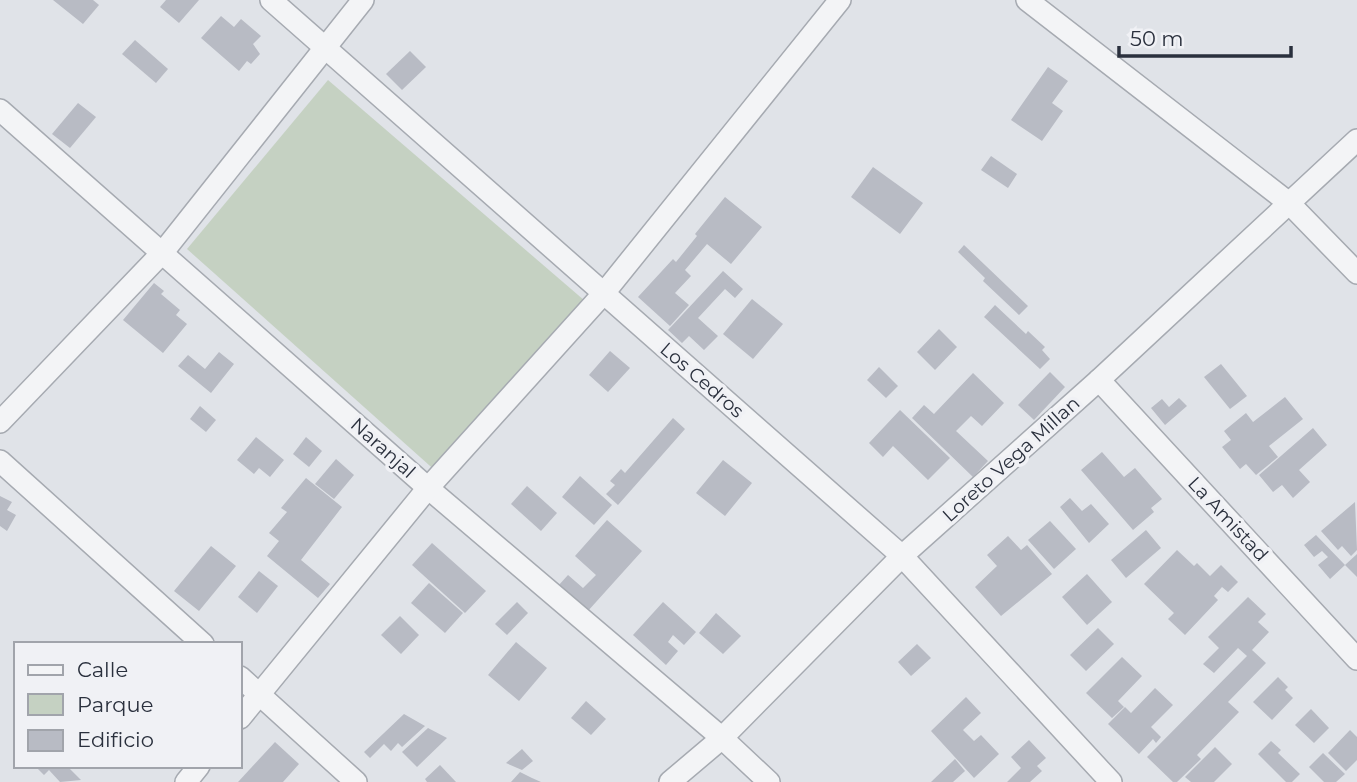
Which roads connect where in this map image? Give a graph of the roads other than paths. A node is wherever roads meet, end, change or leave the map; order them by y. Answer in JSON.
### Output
{"nodes":[{"id":1,"x":271,"y":0,"type":"edge"},
{"id":2,"x":363,"y":0,"type":"edge"},
{"id":3,"x":840,"y":0,"type":"edge"},
{"id":4,"x":1027,"y":0,"type":"edge"},
{"id":5,"x":324,"y":47,"type":"junction"},
{"id":6,"x":0,"y":110,"type":"edge"},
{"id":7,"x":1357,"y":140,"type":"edge"},
{"id":8,"x":1289,"y":203,"type":"junction"},
{"id":9,"x":163,"y":252,"type":"junction"},
{"id":10,"x":1357,"y":273,"type":"edge"},
{"id":11,"x":604,"y":293,"type":"junction"},
{"id":12,"x":1100,"y":380,"type":"junction"},
{"id":13,"x":0,"y":422,"type":"edge"},
{"id":14,"x":0,"y":460,"type":"edge"},
{"id":15,"x":429,"y":488,"type":"junction"},
{"id":16,"x":902,"y":555,"type":"junction"},
{"id":17,"x":201,"y":642,"type":"edge"},
{"id":18,"x":1357,"y":659,"type":"edge"},
{"id":19,"x":242,"y":679,"type":"edge"},
{"id":20,"x":259,"y":695,"type":"junction"},
{"id":21,"x":242,"y":716,"type":"edge"},
{"id":22,"x":722,"y":738,"type":"junction"},
{"id":23,"x":197,"y":768,"type":"edge"},
{"id":24,"x":186,"y":782,"type":"edge"},
{"id":25,"x":355,"y":782,"type":"edge"},
{"id":26,"x":670,"y":782,"type":"edge"},
{"id":27,"x":769,"y":782,"type":"edge"},
{"id":28,"x":1111,"y":782,"type":"edge"}],
"edges":[{"from":1,"to":5,"type":"street","name":"Los Cedros"},
{"from":2,"to":5,"type":"street"},
{"from":3,"to":11,"type":"street"},
{"from":4,"to":8,"type":"street"},
{"from":5,"to":9,"type":"street"},
{"from":5,"to":11,"type":"street","name":"Los Cedros"},
{"from":6,"to":9,"type":"street","name":"Naranjal"},
{"from":7,"to":8,"type":"street","name":"Loreto Vega Millan"},
{"from":8,"to":10,"type":"street"},
{"from":8,"to":12,"type":"street","name":"Loreto Vega Millan"},
{"from":9,"to":13,"type":"street"},
{"from":9,"to":15,"type":"street","name":"Naranjal"},
{"from":11,"to":15,"type":"street"},
{"from":11,"to":16,"type":"street","name":"Los Cedros"},
{"from":12,"to":16,"type":"street","name":"Loreto Vega Millan"},
{"from":12,"to":18,"type":"street","name":"La Amistad"},
{"from":14,"to":17,"type":"street"},
{"from":15,"to":20,"type":"street"},
{"from":15,"to":22,"type":"street","name":"Naranjal"},
{"from":16,"to":22,"type":"street","name":"Loreto Vega Millan"},
{"from":16,"to":28,"type":"street","name":"Los Cedros"},
{"from":19,"to":20,"type":"street"},
{"from":20,"to":21,"type":"street"},
{"from":20,"to":25,"type":"street"},
{"from":22,"to":26,"type":"street","name":"Loreto Vega Millan"},
{"from":22,"to":27,"type":"street","name":"Naranjal"},
{"from":23,"to":24,"type":"street"}]}
